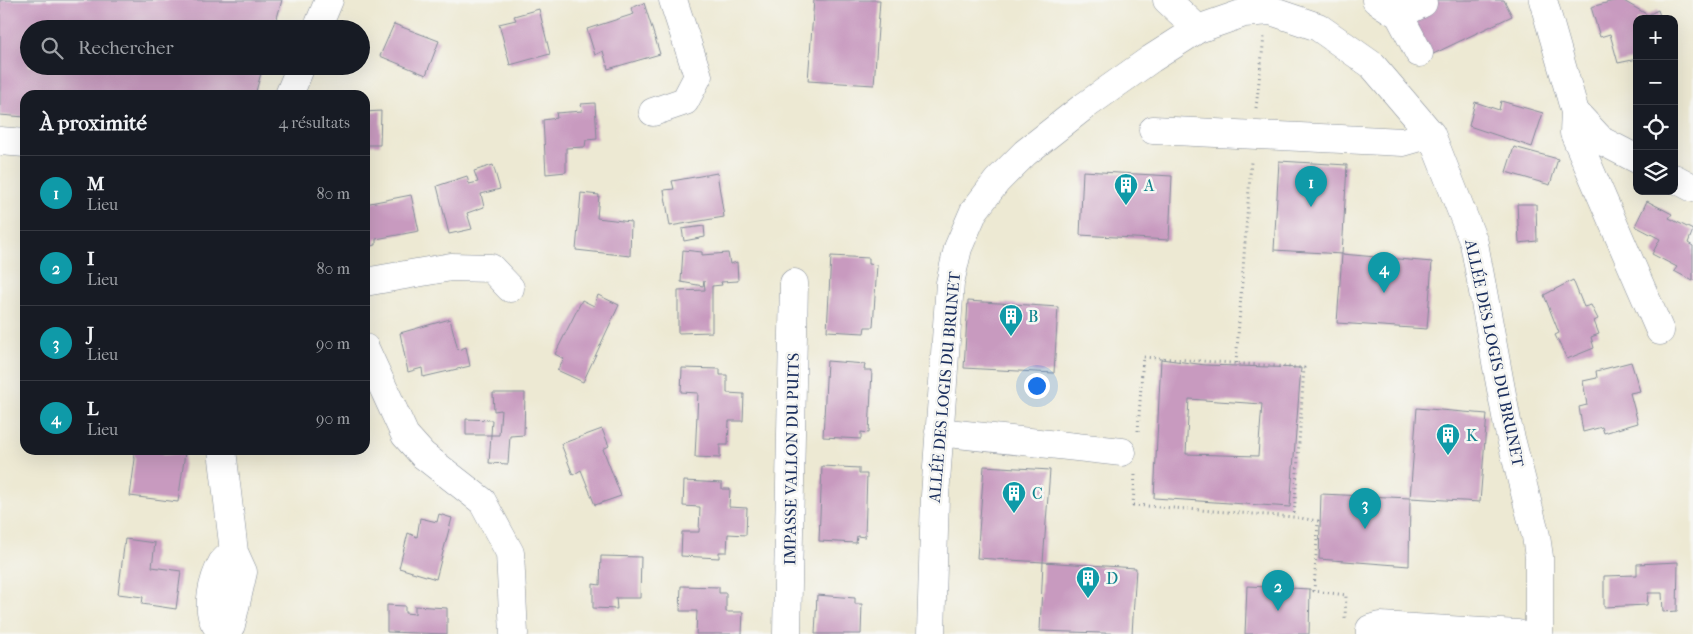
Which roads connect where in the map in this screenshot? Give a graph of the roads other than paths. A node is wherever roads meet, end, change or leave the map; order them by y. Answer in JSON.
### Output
{"nodes":[{"id":1,"x":329,"y":0,"type":"edge"},
{"id":2,"x":673,"y":0,"type":"edge"},
{"id":3,"x":1167,"y":0,"type":"edge"},
{"id":4,"x":1376,"y":0,"type":"edge"},
{"id":5,"x":1543,"y":0,"type":"edge"},
{"id":6,"x":1270,"y":14,"type":"edge"},
{"id":7,"x":321,"y":20,"type":"edge"},
{"id":8,"x":1198,"y":28,"type":"junction"},
{"id":9,"x":1419,"y":53,"type":"dead end"},
{"id":10,"x":297,"y":75,"type":"edge"},
{"id":11,"x":291,"y":90,"type":"edge"},
{"id":12,"x":652,"y":112,"type":"dead end"},
{"id":13,"x":1575,"y":112,"type":"junction"},
{"id":14,"x":1153,"y":130,"type":"dead end"},
{"id":15,"x":1431,"y":134,"type":"junction"},
{"id":16,"x":0,"y":141,"type":"edge"},
{"id":17,"x":20,"y":143,"type":"edge"},
{"id":18,"x":1633,"y":157,"type":"edge"},
{"id":19,"x":1678,"y":180,"type":"edge"},
{"id":20,"x":1693,"y":188,"type":"edge"},
{"id":21,"x":370,"y":281,"type":"edge"},
{"id":22,"x":794,"y":283,"type":"dead end"},
{"id":23,"x":510,"y":288,"type":"dead end"},
{"id":24,"x":1660,"y":331,"type":"dead end"},
{"id":25,"x":370,"y":359,"type":"edge"},
{"id":26,"x":939,"y":432,"type":"junction"},
{"id":27,"x":1132,"y":452,"type":"road end"},
{"id":28,"x":223,"y":455,"type":"edge"},
{"id":29,"x":234,"y":552,"type":"dead end"},
{"id":30,"x":514,"y":634,"type":"edge"},
{"id":31,"x":787,"y":634,"type":"edge"},
{"id":32,"x":931,"y":634,"type":"edge"},
{"id":33,"x":1370,"y":634,"type":"edge"},
{"id":34,"x":1518,"y":634,"type":"edge"},
{"id":35,"x":1539,"y":634,"type":"edge"}],
"edges":[{"from":1,"to":7,"type":"street"},
{"from":2,"to":12,"type":"street"},
{"from":3,"to":8,"type":"street"},
{"from":4,"to":9,"type":"street"},
{"from":5,"to":13,"type":"street"},
{"from":6,"to":8,"type":"street","name":"ALLÉE DES LOGIS DU BRUNET"},
{"from":6,"to":15,"type":"street","name":"ALLÉE DES LOGIS DU BRUNET"},
{"from":8,"to":26,"type":"street","name":"ALLÉE DES LOGIS DU BRUNET"},
{"from":10,"to":11,"type":"street"},
{"from":13,"to":18,"type":"street"},
{"from":13,"to":24,"type":"street"},
{"from":14,"to":15,"type":"street"},
{"from":15,"to":35,"type":"street","name":"ALLÉE DES LOGIS DU BRUNET"},
{"from":16,"to":17,"type":"street"},
{"from":19,"to":20,"type":"street"},
{"from":21,"to":23,"type":"street"},
{"from":22,"to":31,"type":"street","name":"IMPASSE VALLON DU PUITS"},
{"from":25,"to":30,"type":"street"},
{"from":26,"to":27,"type":"street"},
{"from":26,"to":32,"type":"street","name":"ALLÉE DES LOGIS DU BRUNET"},
{"from":28,"to":29,"type":"street"},
{"from":33,"to":34,"type":"street"}]}
